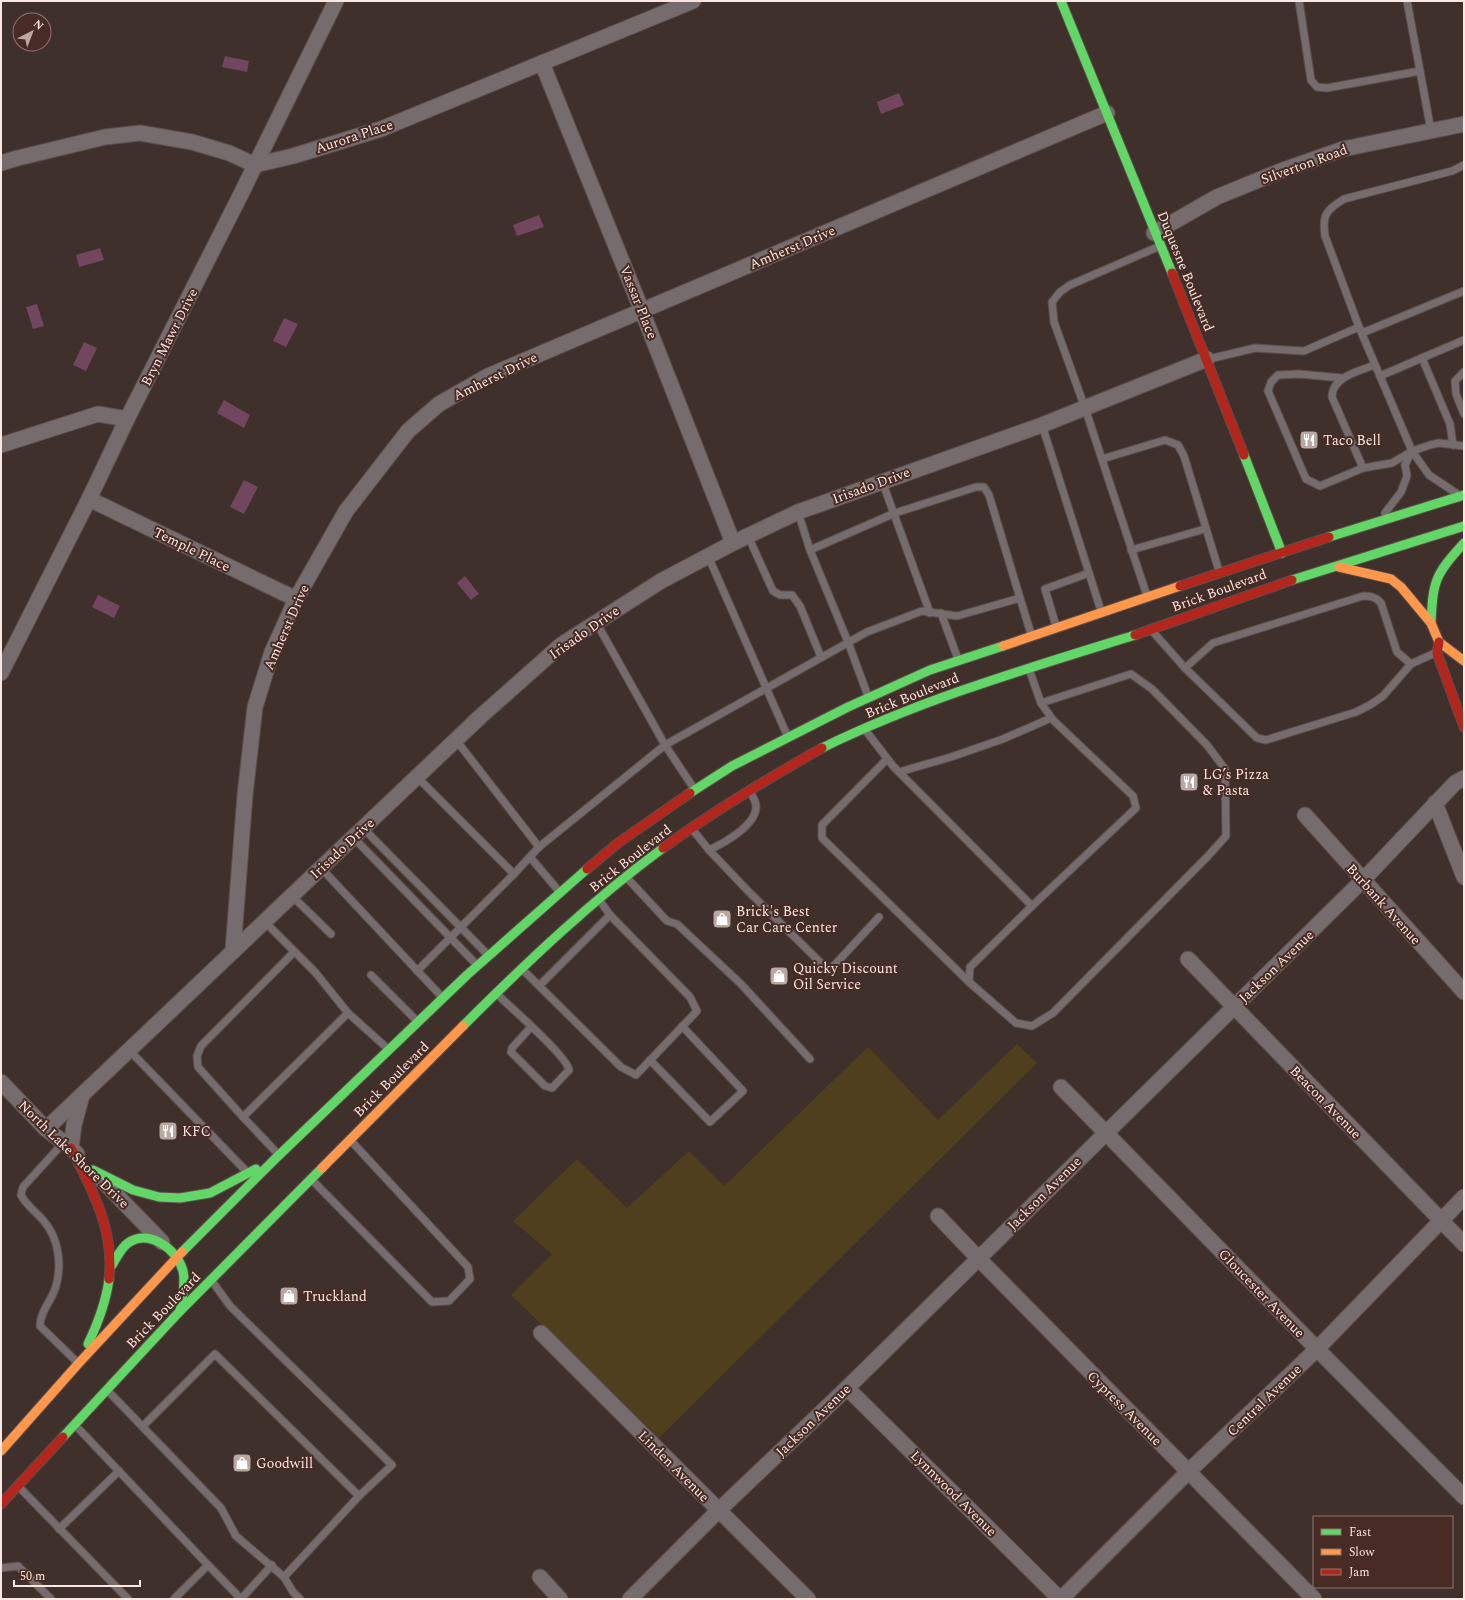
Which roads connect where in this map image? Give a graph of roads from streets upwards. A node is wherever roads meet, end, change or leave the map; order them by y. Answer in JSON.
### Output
{"nodes":[{"id":1,"x":336,"y":1,"type":"edge"},
{"id":2,"x":693,"y":1,"type":"edge"},
{"id":3,"x":1061,"y":1,"type":"edge"},
{"id":4,"x":542,"y":63,"type":"junction"},
{"id":5,"x":1107,"y":113,"type":"junction"},
{"id":6,"x":1464,"y":124,"type":"edge"},
{"id":7,"x":1,"y":163,"type":"edge"},
{"id":8,"x":254,"y":165,"type":"junction"},
{"id":9,"x":1157,"y":239,"type":"junction"},
{"id":10,"x":642,"y":311,"type":"junction"},
{"id":11,"x":1207,"y":359,"type":"junction"},
{"id":12,"x":127,"y":419,"type":"junction"},
{"id":13,"x":1,"y":445,"type":"edge"},
{"id":14,"x":1462,"y":496,"type":"edge"},
{"id":15,"x":89,"y":499,"type":"junction"},
{"id":16,"x":1464,"y":526,"type":"edge"},
{"id":17,"x":733,"y":543,"type":"junction"},
{"id":18,"x":1464,"y":544,"type":"edge"},
{"id":19,"x":1282,"y":553,"type":"junction"},
{"id":20,"x":1337,"y":566,"type":"junction"},
{"id":21,"x":296,"y":599,"type":"junction"},
{"id":22,"x":1431,"y":624,"type":"junction"},
{"id":23,"x":1439,"y":642,"type":"junction"},
{"id":24,"x":1464,"y":661,"type":"edge"},
{"id":25,"x":1,"y":673,"type":"edge"},
{"id":26,"x":1452,"y":692,"type":"junction"},
{"id":27,"x":1464,"y":703,"type":"edge"},
{"id":28,"x":1464,"y":727,"type":"edge"},
{"id":29,"x":1464,"y":765,"type":"edge"},
{"id":30,"x":1459,"y":780,"type":"edge"},
{"id":31,"x":1435,"y":803,"type":"junction"},
{"id":32,"x":1305,"y":815,"type":"dead end"},
{"id":33,"x":1464,"y":877,"type":"edge"},
{"id":34,"x":1363,"y":880,"type":"junction"},
{"id":35,"x":233,"y":950,"type":"junction"},
{"id":36,"x":1188,"y":959,"type":"dead end"},
{"id":37,"x":1464,"y":992,"type":"edge"},
{"id":38,"x":1234,"y":1006,"type":"junction"},
{"id":39,"x":1,"y":1082,"type":"edge"},
{"id":40,"x":1062,"y":1087,"type":"dead end"},
{"id":41,"x":82,"y":1095,"type":"junction"},
{"id":42,"x":46,"y":1129,"type":"junction"},
{"id":43,"x":1105,"y":1133,"type":"junction"},
{"id":44,"x":67,"y":1145,"type":"junction"},
{"id":45,"x":277,"y":1157,"type":"junction"},
{"id":46,"x":93,"y":1170,"type":"junction"},
{"id":47,"x":1464,"y":1197,"type":"edge"},
{"id":48,"x":938,"y":1216,"type":"dead end"},
{"id":49,"x":1441,"y":1220,"type":"junction"},
{"id":50,"x":162,"y":1243,"type":"junction"},
{"id":51,"x":1464,"y":1244,"type":"edge"},
{"id":52,"x":177,"y":1257,"type":"junction"},
{"id":53,"x":978,"y":1258,"type":"junction"},
{"id":54,"x":112,"y":1265,"type":"junction"},
{"id":55,"x":180,"y":1312,"type":"junction"},
{"id":56,"x":541,"y":1333,"type":"dead end"},
{"id":57,"x":1317,"y":1349,"type":"junction"},
{"id":58,"x":78,"y":1364,"type":"junction"},
{"id":59,"x":847,"y":1388,"type":"junction"},
{"id":60,"x":1,"y":1451,"type":"edge"},
{"id":61,"x":1188,"y":1472,"type":"junction"},
{"id":62,"x":1464,"y":1497,"type":"edge"},
{"id":63,"x":1,"y":1504,"type":"edge"},
{"id":64,"x":719,"y":1510,"type":"junction"},
{"id":65,"x":540,"y":1578,"type":"dead end"},
{"id":66,"x":560,"y":1599,"type":"edge"},
{"id":67,"x":630,"y":1599,"type":"edge"},
{"id":68,"x":808,"y":1599,"type":"edge"},
{"id":69,"x":1061,"y":1599,"type":"edge"},
{"id":70,"x":1314,"y":1599,"type":"edge"}],
"edges":[{"from":1,"to":8,"type":"street","name":"Bryn Mawr Drive"},
{"from":2,"to":4,"type":"street","name":"Aurora Place"},
{"from":3,"to":5,"type":"main road","name":"Duquesne Boulevard"},
{"from":4,"to":8,"type":"street","name":"Aurora Place"},
{"from":4,"to":10,"type":"street","name":"Vassar Place"},
{"from":5,"to":9,"type":"main road","name":"Duquesne Boulevard"},
{"from":5,"to":10,"type":"street","name":"Amherst Drive"},
{"from":6,"to":9,"type":"street","name":"Silverton Road"},
{"from":7,"to":8,"type":"street"},
{"from":8,"to":12,"type":"street","name":"Bryn Mawr Drive"},
{"from":9,"to":11,"type":"main road","name":"Duquesne Boulevard"},
{"from":10,"to":17,"type":"street","name":"Vassar Place"},
{"from":10,"to":21,"type":"street","name":"Amherst Drive"},
{"from":11,"to":17,"type":"street","name":"Irisado Drive"},
{"from":11,"to":19,"type":"main road","name":"Duquesne Boulevard"},
{"from":12,"to":13,"type":"street"},
{"from":12,"to":15,"type":"street","name":"Bryn Mawr Drive"},
{"from":14,"to":19,"type":"main road","name":"Brick Boulevard"},
{"from":15,"to":21,"type":"street","name":"Temple Place"},
{"from":15,"to":25,"type":"street","name":"Bryn Mawr Drive"},
{"from":16,"to":20,"type":"main road","name":"Brick Boulevard"},
{"from":17,"to":35,"type":"street","name":"Irisado Drive"},
{"from":18,"to":22,"type":"main road"},
{"from":19,"to":45,"type":"main road","name":"Brick Boulevard"},
{"from":20,"to":22,"type":"main road"},
{"from":20,"to":55,"type":"main road","name":"Brick Boulevard"},
{"from":21,"to":35,"type":"street","name":"Amherst Drive"},
{"from":22,"to":23,"type":"main road"},
{"from":23,"to":24,"type":"main road"},
{"from":23,"to":26,"type":"main road"},
{"from":26,"to":27,"type":"main road"},
{"from":26,"to":28,"type":"main road"},
{"from":29,"to":30,"type":"street","name":"Jackson Avenue"},
{"from":30,"to":31,"type":"street","name":"Jackson Avenue"},
{"from":31,"to":33,"type":"street"},
{"from":31,"to":34,"type":"street","name":"Jackson Avenue"},
{"from":32,"to":34,"type":"street","name":"Burbank Avenue"},
{"from":34,"to":37,"type":"street","name":"Burbank Avenue"},
{"from":34,"to":38,"type":"street","name":"Jackson Avenue"},
{"from":35,"to":41,"type":"street","name":"Irisado Drive"},
{"from":36,"to":38,"type":"street","name":"Beacon Avenue"},
{"from":38,"to":43,"type":"street","name":"Jackson Avenue"},
{"from":38,"to":49,"type":"street","name":"Beacon Avenue"},
{"from":39,"to":42,"type":"street","name":"North Lake Shore Drive"},
{"from":40,"to":43,"type":"street","name":"Gloucester Avenue"},
{"from":41,"to":42,"type":"street","name":"Irisado Drive"},
{"from":41,"to":44,"type":"street"},
{"from":42,"to":44,"type":"street","name":"North Lake Shore Drive"},
{"from":43,"to":53,"type":"street","name":"Jackson Avenue"},
{"from":43,"to":57,"type":"street","name":"Gloucester Avenue"},
{"from":44,"to":46,"type":"street","name":"North Lake Shore Drive"},
{"from":44,"to":54,"type":"main road"},
{"from":45,"to":46,"type":"main road"},
{"from":45,"to":52,"type":"main road","name":"Brick Boulevard"},
{"from":46,"to":50,"type":"street","name":"North Lake Shore Drive"},
{"from":47,"to":49,"type":"street","name":"Central Avenue"},
{"from":48,"to":53,"type":"street","name":"Cypress Avenue"},
{"from":49,"to":51,"type":"street","name":"Beacon Avenue"},
{"from":49,"to":57,"type":"street","name":"Central Avenue"},
{"from":50,"to":52,"type":"main road"},
{"from":50,"to":54,"type":"main road"},
{"from":52,"to":55,"type":"main road"},
{"from":52,"to":58,"type":"main road","name":"Brick Boulevard"},
{"from":53,"to":59,"type":"street","name":"Jackson Avenue"},
{"from":53,"to":61,"type":"street","name":"Cypress Avenue"},
{"from":54,"to":58,"type":"main road"},
{"from":55,"to":63,"type":"main road","name":"Brick Boulevard"},
{"from":56,"to":64,"type":"street","name":"Linden Avenue"},
{"from":57,"to":61,"type":"street","name":"Central Avenue"},
{"from":57,"to":62,"type":"street","name":"Gloucester Avenue"},
{"from":58,"to":60,"type":"main road","name":"Brick Boulevard"},
{"from":59,"to":64,"type":"street","name":"Jackson Avenue"},
{"from":59,"to":69,"type":"street","name":"Lynnwood Avenue"},
{"from":61,"to":69,"type":"street","name":"Central Avenue"},
{"from":61,"to":70,"type":"street","name":"Cypress Avenue"},
{"from":64,"to":67,"type":"street","name":"Jackson Avenue"},
{"from":64,"to":68,"type":"street","name":"Linden Avenue"},
{"from":65,"to":66,"type":"street"}]}
